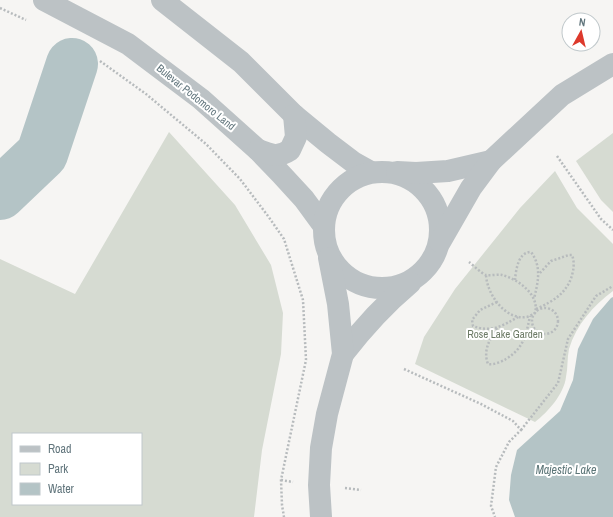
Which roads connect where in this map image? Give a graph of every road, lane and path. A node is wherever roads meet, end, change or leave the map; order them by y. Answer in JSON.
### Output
{"nodes":[{"id":1,"x":44,"y":0,"type":"edge"},
{"id":2,"x":162,"y":0,"type":"edge"},
{"id":3,"x":0,"y":8,"type":"edge"},
{"id":4,"x":31,"y":23,"type":"dead end"},
{"id":5,"x":97,"y":59,"type":"dead end"},
{"id":6,"x":613,"y":64,"type":"edge"},
{"id":7,"x":294,"y":115,"type":"junction"},
{"id":8,"x":258,"y":150,"type":"junction"},
{"id":9,"x":557,"y":156,"type":"dead end"},
{"id":10,"x":491,"y":161,"type":"junction"},
{"id":11,"x":381,"y":172,"type":"junction"},
{"id":12,"x":613,"y":230,"type":"edge"},
{"id":13,"x":324,"y":235,"type":"junction"},
{"id":14,"x":439,"y":244,"type":"junction"},
{"id":15,"x":469,"y":262,"type":"dead end"},
{"id":16,"x":539,"y":274,"type":"junction"},
{"id":17,"x":486,"y":275,"type":"junction"},
{"id":18,"x":418,"y":276,"type":"junction"},
{"id":19,"x":514,"y":280,"type":"junction"},
{"id":20,"x":613,"y":286,"type":"edge"},
{"id":21,"x":534,"y":300,"type":"junction"},
{"id":22,"x":497,"y":302,"type":"junction"},
{"id":23,"x":536,"y":309,"type":"junction"},
{"id":24,"x":535,"y":313,"type":"junction"},
{"id":25,"x":519,"y":316,"type":"junction"},
{"id":26,"x":530,"y":316,"type":"junction"},
{"id":27,"x":496,"y":328,"type":"junction"},
{"id":28,"x":343,"y":354,"type":"junction"},
{"id":29,"x":404,"y":369,"type":"dead end"},
{"id":30,"x":521,"y":430,"type":"junction"},
{"id":31,"x":284,"y":517,"type":"edge"},
{"id":32,"x":321,"y":517,"type":"edge"},
{"id":33,"x":495,"y":517,"type":"edge"}],
"edges":[{"from":1,"to":8,"type":"street","name":"Bulevar Podomoro Land"},
{"from":2,"to":7,"type":"street"},
{"from":3,"to":4,"type":"path"},
{"from":5,"to":31,"type":"path"},
{"from":6,"to":10,"type":"street"},
{"from":7,"to":8,"type":"street"},
{"from":7,"to":11,"type":"street"},
{"from":8,"to":13,"type":"street","name":"Bulevar Podomoro Land"},
{"from":9,"to":12,"type":"path"},
{"from":10,"to":11,"type":"street"},
{"from":10,"to":14,"type":"street"},
{"from":11,"to":13,"type":"street"},
{"from":11,"to":14,"type":"street"},
{"from":13,"to":18,"type":"street"},
{"from":13,"to":28,"type":"street"},
{"from":14,"to":18,"type":"street"},
{"from":15,"to":17,"type":"path"},
{"from":16,"to":19,"type":"path"},
{"from":16,"to":21,"type":"path"},
{"from":16,"to":23,"type":"path"},
{"from":17,"to":19,"type":"path"},
{"from":17,"to":22,"type":"path"},
{"from":18,"to":28,"type":"street"},
{"from":19,"to":21,"type":"path"},
{"from":20,"to":30,"type":"path"},
{"from":21,"to":23,"type":"path"},
{"from":22,"to":25,"type":"path"},
{"from":22,"to":27,"type":"path"},
{"from":23,"to":24,"type":"path"},
{"from":24,"to":24,"type":"path"},
{"from":24,"to":26,"type":"path"},
{"from":25,"to":26,"type":"path"},
{"from":25,"to":27,"type":"path"},
{"from":26,"to":27,"type":"path"},
{"from":28,"to":32,"type":"street"},
{"from":29,"to":30,"type":"path"},
{"from":30,"to":33,"type":"path"}]}
